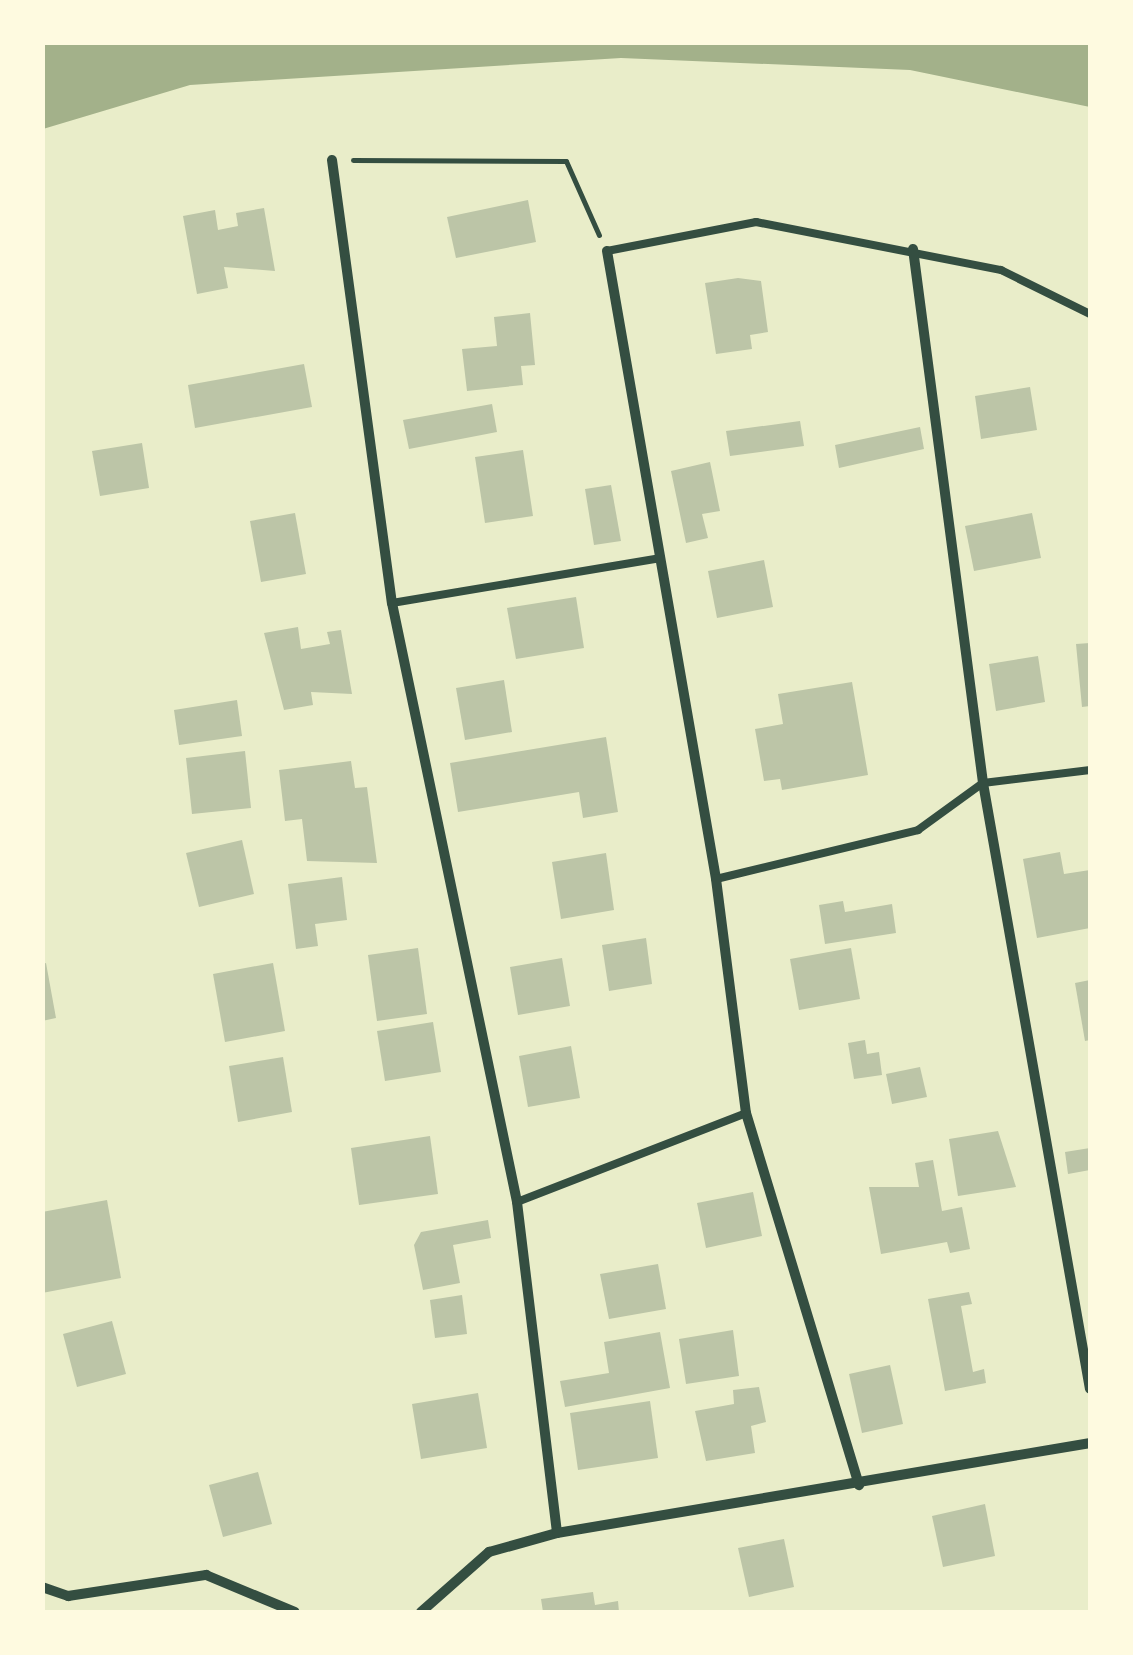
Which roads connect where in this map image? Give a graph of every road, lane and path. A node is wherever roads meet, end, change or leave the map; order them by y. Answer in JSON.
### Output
{"nodes":[{"id":1,"x":332,"y":160,"type":"joint"},
{"id":2,"x":913,"y":249,"type":"junction"},
{"id":3,"x":606,"y":251,"type":"junction"},
{"id":4,"x":1090,"y":314,"type":"edge"},
{"id":5,"x":656,"y":559,"type":"junction"},
{"id":6,"x":392,"y":603,"type":"junction"},
{"id":7,"x":1090,"y":770,"type":"edge"},
{"id":8,"x":983,"y":783,"type":"junction"},
{"id":9,"x":716,"y":879,"type":"junction"},
{"id":10,"x":746,"y":1113,"type":"junction"},
{"id":11,"x":516,"y":1202,"type":"junction"},
{"id":12,"x":1090,"y":1389,"type":"edge"},
{"id":13,"x":1090,"y":1442,"type":"edge"},
{"id":14,"x":859,"y":1485,"type":"junction"},
{"id":15,"x":558,"y":1533,"type":"junction"},
{"id":16,"x":42,"y":1587,"type":"edge"},
{"id":17,"x":294,"y":1612,"type":"edge"},
{"id":18,"x":420,"y":1612,"type":"edge"}],
"edges":[{"from":1,"to":3,"type":"path"},
{"from":1,"to":6,"type":"street"},
{"from":2,"to":3,"type":"lane"},
{"from":2,"to":4,"type":"lane"},
{"from":2,"to":8,"type":"street"},
{"from":3,"to":5,"type":"street"},
{"from":5,"to":6,"type":"lane"},
{"from":5,"to":9,"type":"street"},
{"from":6,"to":11,"type":"street"},
{"from":7,"to":8,"type":"lane"},
{"from":8,"to":9,"type":"lane"},
{"from":8,"to":12,"type":"street"},
{"from":9,"to":10,"type":"street"},
{"from":10,"to":11,"type":"lane"},
{"from":10,"to":14,"type":"street"},
{"from":11,"to":15,"type":"street"},
{"from":13,"to":14,"type":"street"},
{"from":14,"to":15,"type":"street"},
{"from":15,"to":18,"type":"street"},
{"from":16,"to":17,"type":"street"}]}
